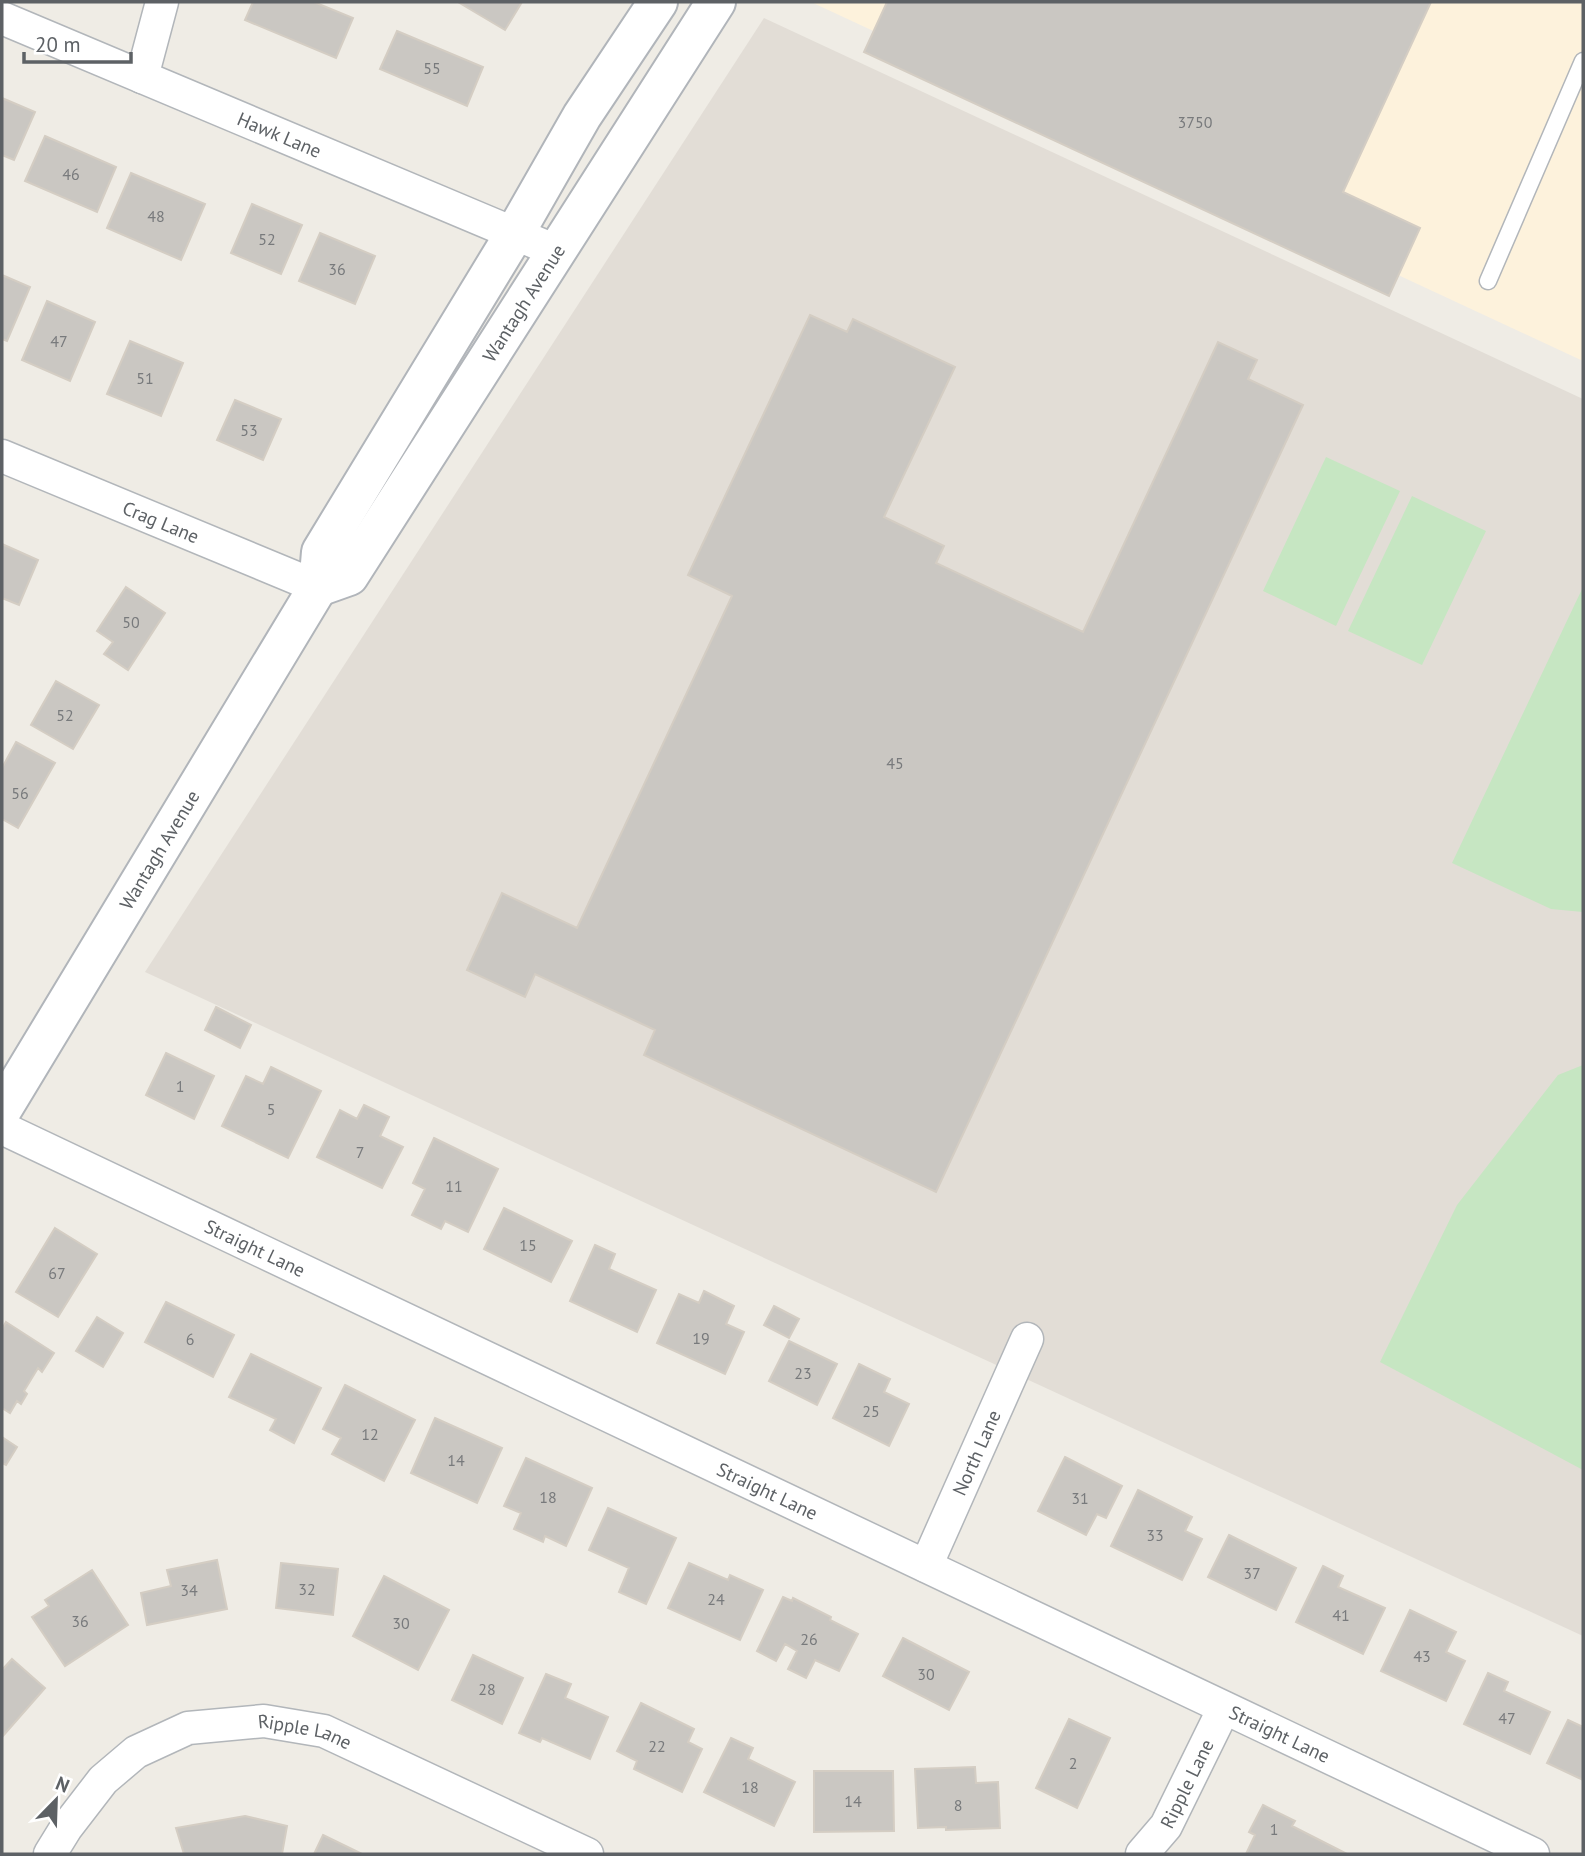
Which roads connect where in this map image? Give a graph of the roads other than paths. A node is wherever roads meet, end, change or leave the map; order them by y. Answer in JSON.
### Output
{"nodes":[{"id":1,"x":162,"y":2,"type":"edge"},
{"id":2,"x":658,"y":2,"type":"edge"},
{"id":3,"x":716,"y":2,"type":"edge"},
{"id":4,"x":2,"y":18,"type":"edge"},
{"id":5,"x":1583,"y":61,"type":"edge"},
{"id":6,"x":142,"y":77,"type":"junction"},
{"id":7,"x":515,"y":233,"type":"junction"},
{"id":8,"x":556,"y":251,"type":"junction"},
{"id":9,"x":1488,"y":281,"type":"dead end"},
{"id":10,"x":2,"y":456,"type":"edge"},
{"id":11,"x":318,"y":587,"type":"junction"},
{"id":12,"x":2,"y":1111,"type":"edge"},
{"id":13,"x":2,"y":1128,"type":"edge"},
{"id":14,"x":1027,"y":1339,"type":"dead end"},
{"id":15,"x":926,"y":1566,"type":"junction"},
{"id":16,"x":1224,"y":1708,"type":"junction"},
{"id":17,"x":50,"y":1854,"type":"edge"},
{"id":18,"x":587,"y":1854,"type":"edge"},
{"id":19,"x":1142,"y":1854,"type":"edge"},
{"id":20,"x":1533,"y":1854,"type":"edge"}],
"edges":[{"from":1,"to":6,"type":"street"},
{"from":2,"to":7,"type":"main road","name":"Wantagh Avenue"},
{"from":3,"to":8,"type":"main road","name":"Wantagh Avenue"},
{"from":4,"to":6,"type":"street","name":"Hawk Lane"},
{"from":5,"to":9,"type":"lane"},
{"from":6,"to":7,"type":"street","name":"Hawk Lane"},
{"from":7,"to":8,"type":"street","name":"Hawk Lane"},
{"from":7,"to":11,"type":"main road","name":"Wantagh Avenue"},
{"from":8,"to":11,"type":"main road","name":"Wantagh Avenue"},
{"from":10,"to":11,"type":"street","name":"Crag Lane"},
{"from":11,"to":12,"type":"main road","name":"Wantagh Avenue"},
{"from":13,"to":15,"type":"street","name":"Straight Lane"},
{"from":14,"to":15,"type":"street","name":"North Lane"},
{"from":15,"to":16,"type":"street","name":"Straight Lane"},
{"from":16,"to":19,"type":"street","name":"Ripple Lane"},
{"from":16,"to":20,"type":"street","name":"Straight Lane"},
{"from":17,"to":18,"type":"street","name":"Ripple Lane"}]}
